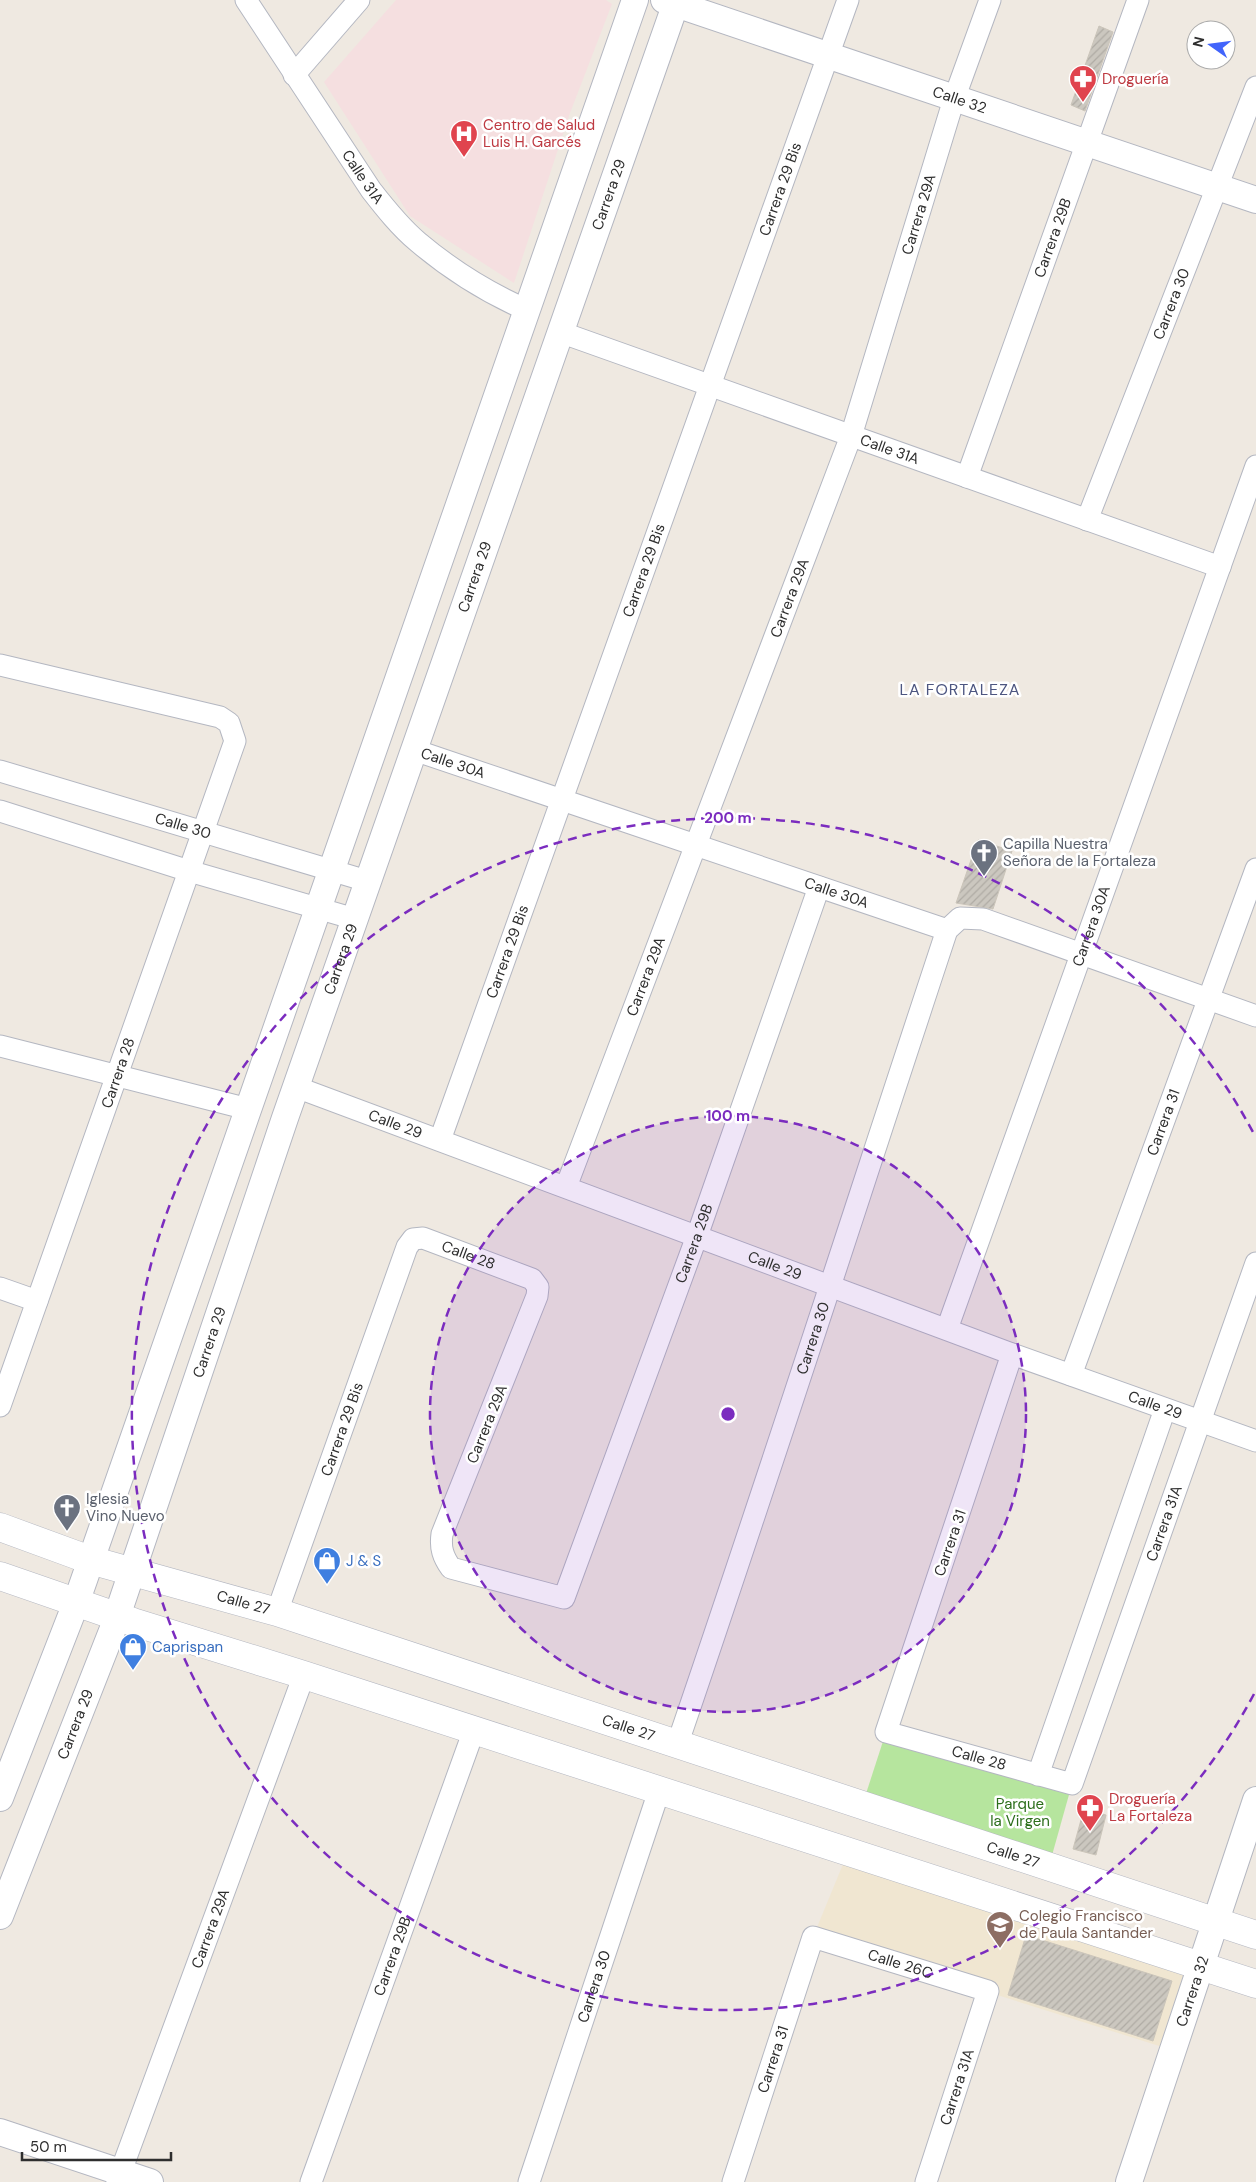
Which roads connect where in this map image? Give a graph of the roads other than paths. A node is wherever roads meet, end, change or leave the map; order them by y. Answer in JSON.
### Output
{"nodes":[{"id":1,"x":246,"y":0,"type":"edge"},
{"id":2,"x":359,"y":0,"type":"edge"},
{"id":3,"x":634,"y":0,"type":"edge"},
{"id":4,"x":848,"y":0,"type":"edge"},
{"id":5,"x":990,"y":0,"type":"edge"},
{"id":6,"x":1138,"y":0,"type":"edge"},
{"id":7,"x":672,"y":1,"type":"edge"},
{"id":8,"x":828,"y":56,"type":"junction"},
{"id":9,"x":294,"y":75,"type":"junction"},
{"id":10,"x":1256,"y":87,"type":"edge"},
{"id":11,"x":954,"y":98,"type":"junction"},
{"id":12,"x":1087,"y":143,"type":"junction"},
{"id":13,"x":1218,"y":187,"type":"junction"},
{"id":14,"x":1256,"y":200,"type":"edge"},
{"id":15,"x":526,"y":310,"type":"junction"},
{"id":16,"x":560,"y":332,"type":"junction"},
{"id":17,"x":710,"y":386,"type":"junction"},
{"id":18,"x":851,"y":436,"type":"junction"},
{"id":19,"x":1256,"y":466,"type":"edge"},
{"id":20,"x":967,"y":477,"type":"junction"},
{"id":21,"x":1088,"y":520,"type":"junction"},
{"id":22,"x":1220,"y":567,"type":"junction"},
{"id":23,"x":0,"y":665,"type":"edge"},
{"id":24,"x":414,"y":750,"type":"junction"},
{"id":25,"x":0,"y":771,"type":"edge"},
{"id":26,"x":560,"y":800,"type":"junction"},
{"id":27,"x":0,"y":811,"type":"edge"},
{"id":28,"x":202,"y":832,"type":"junction"},
{"id":29,"x":696,"y":845,"type":"junction"},
{"id":30,"x":1256,"y":869,"type":"edge"},
{"id":31,"x":331,"y":870,"type":"junction"},
{"id":32,"x":189,"y":872,"type":"junction"},
{"id":33,"x":367,"y":881,"type":"junction"},
{"id":34,"x":819,"y":887,"type":"junction"},
{"id":35,"x":318,"y":908,"type":"junction"},
{"id":36,"x":355,"y":919,"type":"junction"},
{"id":37,"x":947,"y":930,"type":"junction"},
{"id":38,"x":1081,"y":952,"type":"junction"},
{"id":39,"x":1208,"y":999,"type":"junction"},
{"id":40,"x":1256,"y":1016,"type":"edge"},
{"id":41,"x":0,"y":1046,"type":"edge"},
{"id":42,"x":116,"y":1077,"type":"junction"},
{"id":43,"x":296,"y":1087,"type":"junction"},
{"id":44,"x":248,"y":1109,"type":"junction"},
{"id":45,"x":440,"y":1140,"type":"junction"},
{"id":46,"x":566,"y":1187,"type":"junction"},
{"id":47,"x":697,"y":1236,"type":"junction"},
{"id":48,"x":408,"y":1247,"type":"joint"},
{"id":49,"x":1256,"y":1263,"type":"edge"},
{"id":50,"x":532,"y":1279,"type":"joint"},
{"id":51,"x":829,"y":1285,"type":"junction"},
{"id":52,"x":0,"y":1288,"type":"edge"},
{"id":53,"x":37,"y":1302,"type":"junction"},
{"id":54,"x":947,"y":1329,"type":"junction"},
{"id":55,"x":1012,"y":1354,"type":"junction"},
{"id":56,"x":1071,"y":1375,"type":"junction"},
{"id":57,"x":0,"y":1406,"type":"edge"},
{"id":58,"x":1165,"y":1409,"type":"junction"},
{"id":59,"x":1199,"y":1421,"type":"junction"},
{"id":60,"x":1256,"y":1441,"type":"edge"},
{"id":61,"x":0,"y":1527,"type":"edge"},
{"id":62,"x":90,"y":1560,"type":"junction"},
{"id":63,"x":451,"y":1568,"type":"joint"},
{"id":64,"x":132,"y":1573,"type":"junction"},
{"id":65,"x":0,"y":1576,"type":"edge"},
{"id":66,"x":76,"y":1603,"type":"junction"},
{"id":67,"x":277,"y":1612,"type":"junction"},
{"id":68,"x":117,"y":1617,"type":"junction"},
{"id":69,"x":304,"y":1675,"type":"junction"},
{"id":70,"x":474,"y":1730,"type":"junction"},
{"id":71,"x":886,"y":1732,"type":"joint"},
{"id":72,"x":677,"y":1745,"type":"junction"},
{"id":73,"x":1038,"y":1775,"type":"junction"},
{"id":74,"x":1072,"y":1784,"type":"joint"},
{"id":75,"x":659,"y":1791,"type":"junction"},
{"id":76,"x":0,"y":1798,"type":"edge"},
{"id":77,"x":1256,"y":1800,"type":"edge"},
{"id":78,"x":0,"y":1916,"type":"edge"},
{"id":79,"x":1215,"y":1922,"type":"junction"},
{"id":80,"x":1256,"y":1935,"type":"edge"},
{"id":81,"x":813,"y":1937,"type":"joint"},
{"id":82,"x":1200,"y":1966,"type":"junction"},
{"id":83,"x":1256,"y":1984,"type":"edge"},
{"id":84,"x":988,"y":1991,"type":"joint"},
{"id":85,"x":0,"y":2132,"type":"edge"},
{"id":86,"x":119,"y":2177,"type":"edge"},
{"id":87,"x":150,"y":2182,"type":"edge"},
{"id":88,"x":311,"y":2182,"type":"edge"},
{"id":89,"x":528,"y":2182,"type":"edge"},
{"id":90,"x":733,"y":2182,"type":"edge"},
{"id":91,"x":926,"y":2182,"type":"edge"},
{"id":92,"x":1129,"y":2182,"type":"edge"}],
"edges":[{"from":1,"to":9,"type":"street","name":"Calle 31A"},
{"from":2,"to":9,"type":"street"},
{"from":3,"to":15,"type":"street"},
{"from":4,"to":8,"type":"street","name":"Carrera 29 Bis"},
{"from":5,"to":11,"type":"street","name":"Carrera 29A"},
{"from":6,"to":12,"type":"street","name":"Carrera 29B"},
{"from":7,"to":8,"type":"street","name":"Calle 32"},
{"from":7,"to":16,"type":"street","name":"Carrera 29"},
{"from":8,"to":11,"type":"street","name":"Calle 32"},
{"from":8,"to":17,"type":"street","name":"Carrera 29 Bis"},
{"from":9,"to":15,"type":"street","name":"Calle 31A"},
{"from":10,"to":13,"type":"street","name":"Carrera 30"},
{"from":11,"to":12,"type":"street","name":"Calle 32"},
{"from":11,"to":18,"type":"street","name":"Carrera 29A"},
{"from":12,"to":13,"type":"street","name":"Calle 32"},
{"from":12,"to":20,"type":"street","name":"Carrera 29B"},
{"from":13,"to":14,"type":"street","name":"Calle 32"},
{"from":13,"to":21,"type":"street","name":"Carrera 30"},
{"from":15,"to":31,"type":"street"},
{"from":16,"to":17,"type":"street","name":"Calle 31A"},
{"from":16,"to":24,"type":"street","name":"Carrera 29"},
{"from":17,"to":18,"type":"street","name":"Calle 31A"},
{"from":17,"to":26,"type":"street","name":"Carrera 29 Bis"},
{"from":18,"to":20,"type":"street","name":"Calle 31A"},
{"from":18,"to":29,"type":"street","name":"Carrera 29A"},
{"from":19,"to":22,"type":"street","name":"Carrera 30A"},
{"from":20,"to":21,"type":"street","name":"Calle 31A"},
{"from":21,"to":22,"type":"street","name":"Calle 31A"},
{"from":22,"to":38,"type":"street","name":"Carrera 30A"},
{"from":23,"to":28,"type":"street","name":"Carrera 28"},
{"from":24,"to":26,"type":"street","name":"Calle 30A"},
{"from":24,"to":33,"type":"street","name":"Carrera 29"},
{"from":25,"to":28,"type":"street","name":"Calle 30"},
{"from":26,"to":29,"type":"street","name":"Calle 30A"},
{"from":26,"to":45,"type":"street","name":"Carrera 29 Bis"},
{"from":27,"to":32,"type":"street"},
{"from":28,"to":31,"type":"street","name":"Calle 30"},
{"from":28,"to":32,"type":"street","name":"Carrera 28"},
{"from":29,"to":34,"type":"street","name":"Calle 30A"},
{"from":29,"to":46,"type":"street","name":"Carrera 29A"},
{"from":30,"to":39,"type":"street","name":"Carrera 31"},
{"from":31,"to":33,"type":"street","name":"Calle 30"},
{"from":31,"to":35,"type":"street"},
{"from":32,"to":35,"type":"street"},
{"from":32,"to":42,"type":"street","name":"Carrera 28"},
{"from":33,"to":36,"type":"street","name":"Carrera 29"},
{"from":34,"to":37,"type":"street","name":"Calle 30A"},
{"from":34,"to":47,"type":"street","name":"Carrera 29B"},
{"from":35,"to":36,"type":"street"},
{"from":35,"to":44,"type":"street"},
{"from":36,"to":43,"type":"street","name":"Carrera 29"},
{"from":37,"to":38,"type":"street"},
{"from":37,"to":51,"type":"street","name":"Carrera 30"},
{"from":38,"to":39,"type":"street"},
{"from":38,"to":54,"type":"street","name":"Carrera 30A"},
{"from":39,"to":40,"type":"street"},
{"from":39,"to":56,"type":"street","name":"Carrera 31"},
{"from":41,"to":42,"type":"street"},
{"from":42,"to":44,"type":"street"},
{"from":42,"to":53,"type":"street","name":"Carrera 28"},
{"from":43,"to":45,"type":"street","name":"Calle 29"},
{"from":43,"to":64,"type":"street","name":"Carrera 29"},
{"from":44,"to":62,"type":"street"},
{"from":45,"to":46,"type":"street","name":"Calle 29"},
{"from":46,"to":47,"type":"street","name":"Calle 29"},
{"from":47,"to":51,"type":"street","name":"Calle 29"},
{"from":47,"to":63,"type":"street","name":"Carrera 29B"},
{"from":48,"to":50,"type":"street","name":"Calle 28"},
{"from":48,"to":67,"type":"street","name":"Carrera 29 Bis"},
{"from":49,"to":59,"type":"street","name":"Carrera 31A"},
{"from":50,"to":63,"type":"street","name":"Carrera 29A"},
{"from":51,"to":54,"type":"street","name":"Calle 29"},
{"from":51,"to":72,"type":"street","name":"Carrera 30"},
{"from":52,"to":53,"type":"street"},
{"from":53,"to":57,"type":"street","name":"Carrera 28"},
{"from":54,"to":55,"type":"street","name":"Calle 29"},
{"from":55,"to":56,"type":"street","name":"Calle 29"},
{"from":55,"to":71,"type":"street","name":"Carrera 31"},
{"from":56,"to":58,"type":"street","name":"Calle 29"},
{"from":58,"to":59,"type":"street","name":"Calle 29"},
{"from":58,"to":73,"type":"street"},
{"from":59,"to":60,"type":"street","name":"Calle 29"},
{"from":59,"to":74,"type":"street","name":"Carrera 31A"},
{"from":61,"to":62,"type":"main road","name":"Calle 27"},
{"from":62,"to":64,"type":"main road","name":"Calle 27"},
{"from":62,"to":66,"type":"street"},
{"from":64,"to":67,"type":"main road","name":"Calle 27"},
{"from":64,"to":68,"type":"street","name":"Carrera 29"},
{"from":65,"to":66,"type":"main road"},
{"from":66,"to":68,"type":"main road"},
{"from":66,"to":76,"type":"street"},
{"from":67,"to":72,"type":"main road","name":"Calle 27"},
{"from":68,"to":69,"type":"main road"},
{"from":68,"to":78,"type":"street","name":"Carrera 29"},
{"from":69,"to":70,"type":"main road"},
{"from":69,"to":86,"type":"street","name":"Carrera 29A"},
{"from":70,"to":75,"type":"main road"},
{"from":70,"to":88,"type":"street","name":"Carrera 29B"},
{"from":71,"to":73,"type":"street","name":"Calle 28"},
{"from":72,"to":79,"type":"main road","name":"Calle 27"},
{"from":73,"to":74,"type":"street","name":"Calle 28"},
{"from":75,"to":82,"type":"main road"},
{"from":75,"to":89,"type":"street","name":"Carrera 30"},
{"from":77,"to":79,"type":"street","name":"Carrera 32"},
{"from":79,"to":80,"type":"main road","name":"Calle 27"},
{"from":79,"to":82,"type":"street","name":"Carrera 32"},
{"from":81,"to":84,"type":"street","name":"Calle 26C"},
{"from":81,"to":90,"type":"street","name":"Carrera 31"},
{"from":82,"to":83,"type":"main road"},
{"from":82,"to":92,"type":"street","name":"Carrera 32"},
{"from":84,"to":91,"type":"street","name":"Carrera 31A"},
{"from":85,"to":86,"type":"street"},
{"from":86,"to":87,"type":"street"}]}
